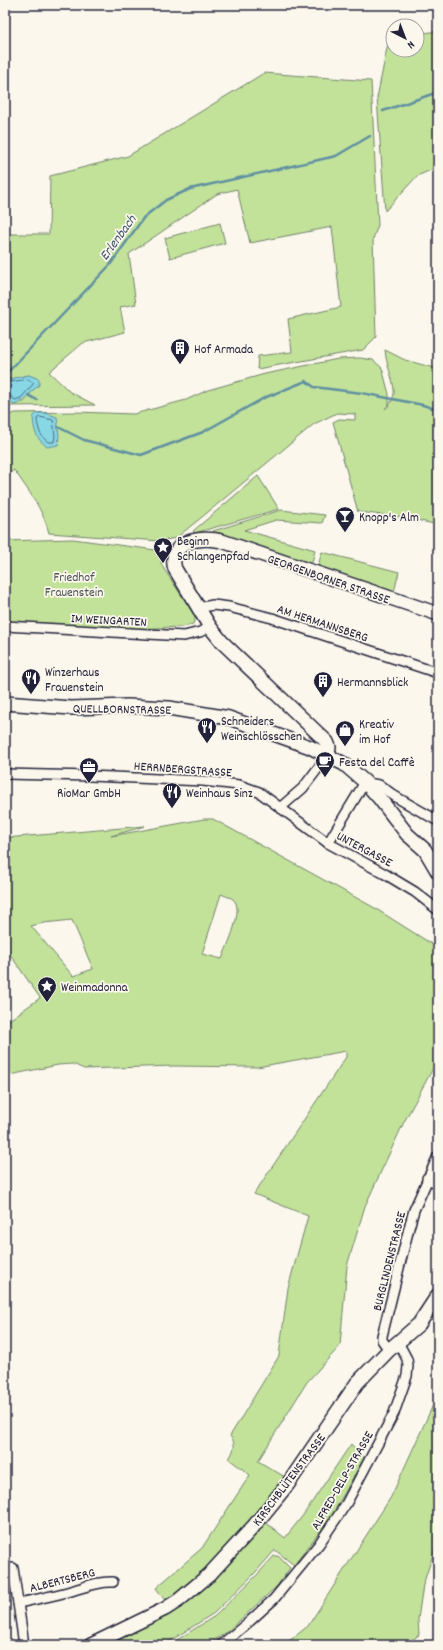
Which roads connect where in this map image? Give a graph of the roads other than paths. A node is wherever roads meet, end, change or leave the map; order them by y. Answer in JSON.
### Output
{"nodes":[{"id":1,"x":198,"y":608,"type":"junction"},
{"id":2,"x":438,"y":614,"type":"edge"},
{"id":3,"x":5,"y":626,"type":"edge"},
{"id":4,"x":210,"y":627,"type":"junction"},
{"id":5,"x":438,"y":673,"type":"edge"},
{"id":6,"x":5,"y":703,"type":"edge"},
{"id":7,"x":328,"y":755,"type":"junction"},
{"id":8,"x":5,"y":774,"type":"edge"},
{"id":9,"x":366,"y":783,"type":"junction"},
{"id":10,"x":280,"y":808,"type":"junction"},
{"id":11,"x":438,"y":821,"type":"edge"},
{"id":12,"x":328,"y":843,"type":"junction"},
{"id":13,"x":438,"y":872,"type":"edge"},
{"id":14,"x":438,"y":910,"type":"edge"},
{"id":15,"x":438,"y":1156,"type":"edge"},
{"id":16,"x":427,"y":1178,"type":"junction"},
{"id":17,"x":438,"y":1184,"type":"edge"},
{"id":18,"x":438,"y":1295,"type":"edge"},
{"id":19,"x":393,"y":1346,"type":"junction"},
{"id":20,"x":13,"y":1568,"type":"dead end"},
{"id":21,"x":113,"y":1582,"type":"dead end"},
{"id":22,"x":18,"y":1603,"type":"junction"},
{"id":23,"x":24,"y":1645,"type":"edge"},
{"id":24,"x":91,"y":1645,"type":"edge"},
{"id":25,"x":221,"y":1645,"type":"edge"}],
"edges":[{"from":1,"to":2,"type":"main road","name":"GEORGENBORNER STRASSE"},
{"from":1,"to":4,"type":"main road","name":"GEORGENBORNER STRASSE"},
{"from":1,"to":5,"type":"street","name":"AM HERMANNSBERG"},
{"from":3,"to":4,"type":"street","name":"IM WEINGARTEN"},
{"from":4,"to":7,"type":"main road","name":"GEORGENBORNER STRASSE"},
{"from":6,"to":7,"type":"main road","name":"QUELLBORNSTRASSE"},
{"from":7,"to":9,"type":"main road"},
{"from":7,"to":10,"type":"street"},
{"from":8,"to":10,"type":"street","name":"HERRNBERGSTRASSE"},
{"from":9,"to":11,"type":"street"},
{"from":9,"to":12,"type":"street"},
{"from":9,"to":13,"type":"main road"},
{"from":10,"to":12,"type":"street","name":"UNTERGASSE"},
{"from":12,"to":14,"type":"street","name":"UNTERGASSE"},
{"from":15,"to":16,"type":"street","name":"BURGLINDENSTRASSE"},
{"from":16,"to":17,"type":"street"},
{"from":16,"to":19,"type":"street","name":"BURGLINDENSTRASSE"},
{"from":18,"to":19,"type":"main road","name":"KIRSCHBLÜTENSTRASSE"},
{"from":19,"to":24,"type":"main road","name":"KIRSCHBLÜTENSTRASSE"},
{"from":19,"to":25,"type":"street","name":"ALFRED-DELP-STRASSE"},
{"from":20,"to":22,"type":"street"},
{"from":21,"to":22,"type":"street","name":"ALBERTSBERG"},
{"from":22,"to":23,"type":"street"}]}
